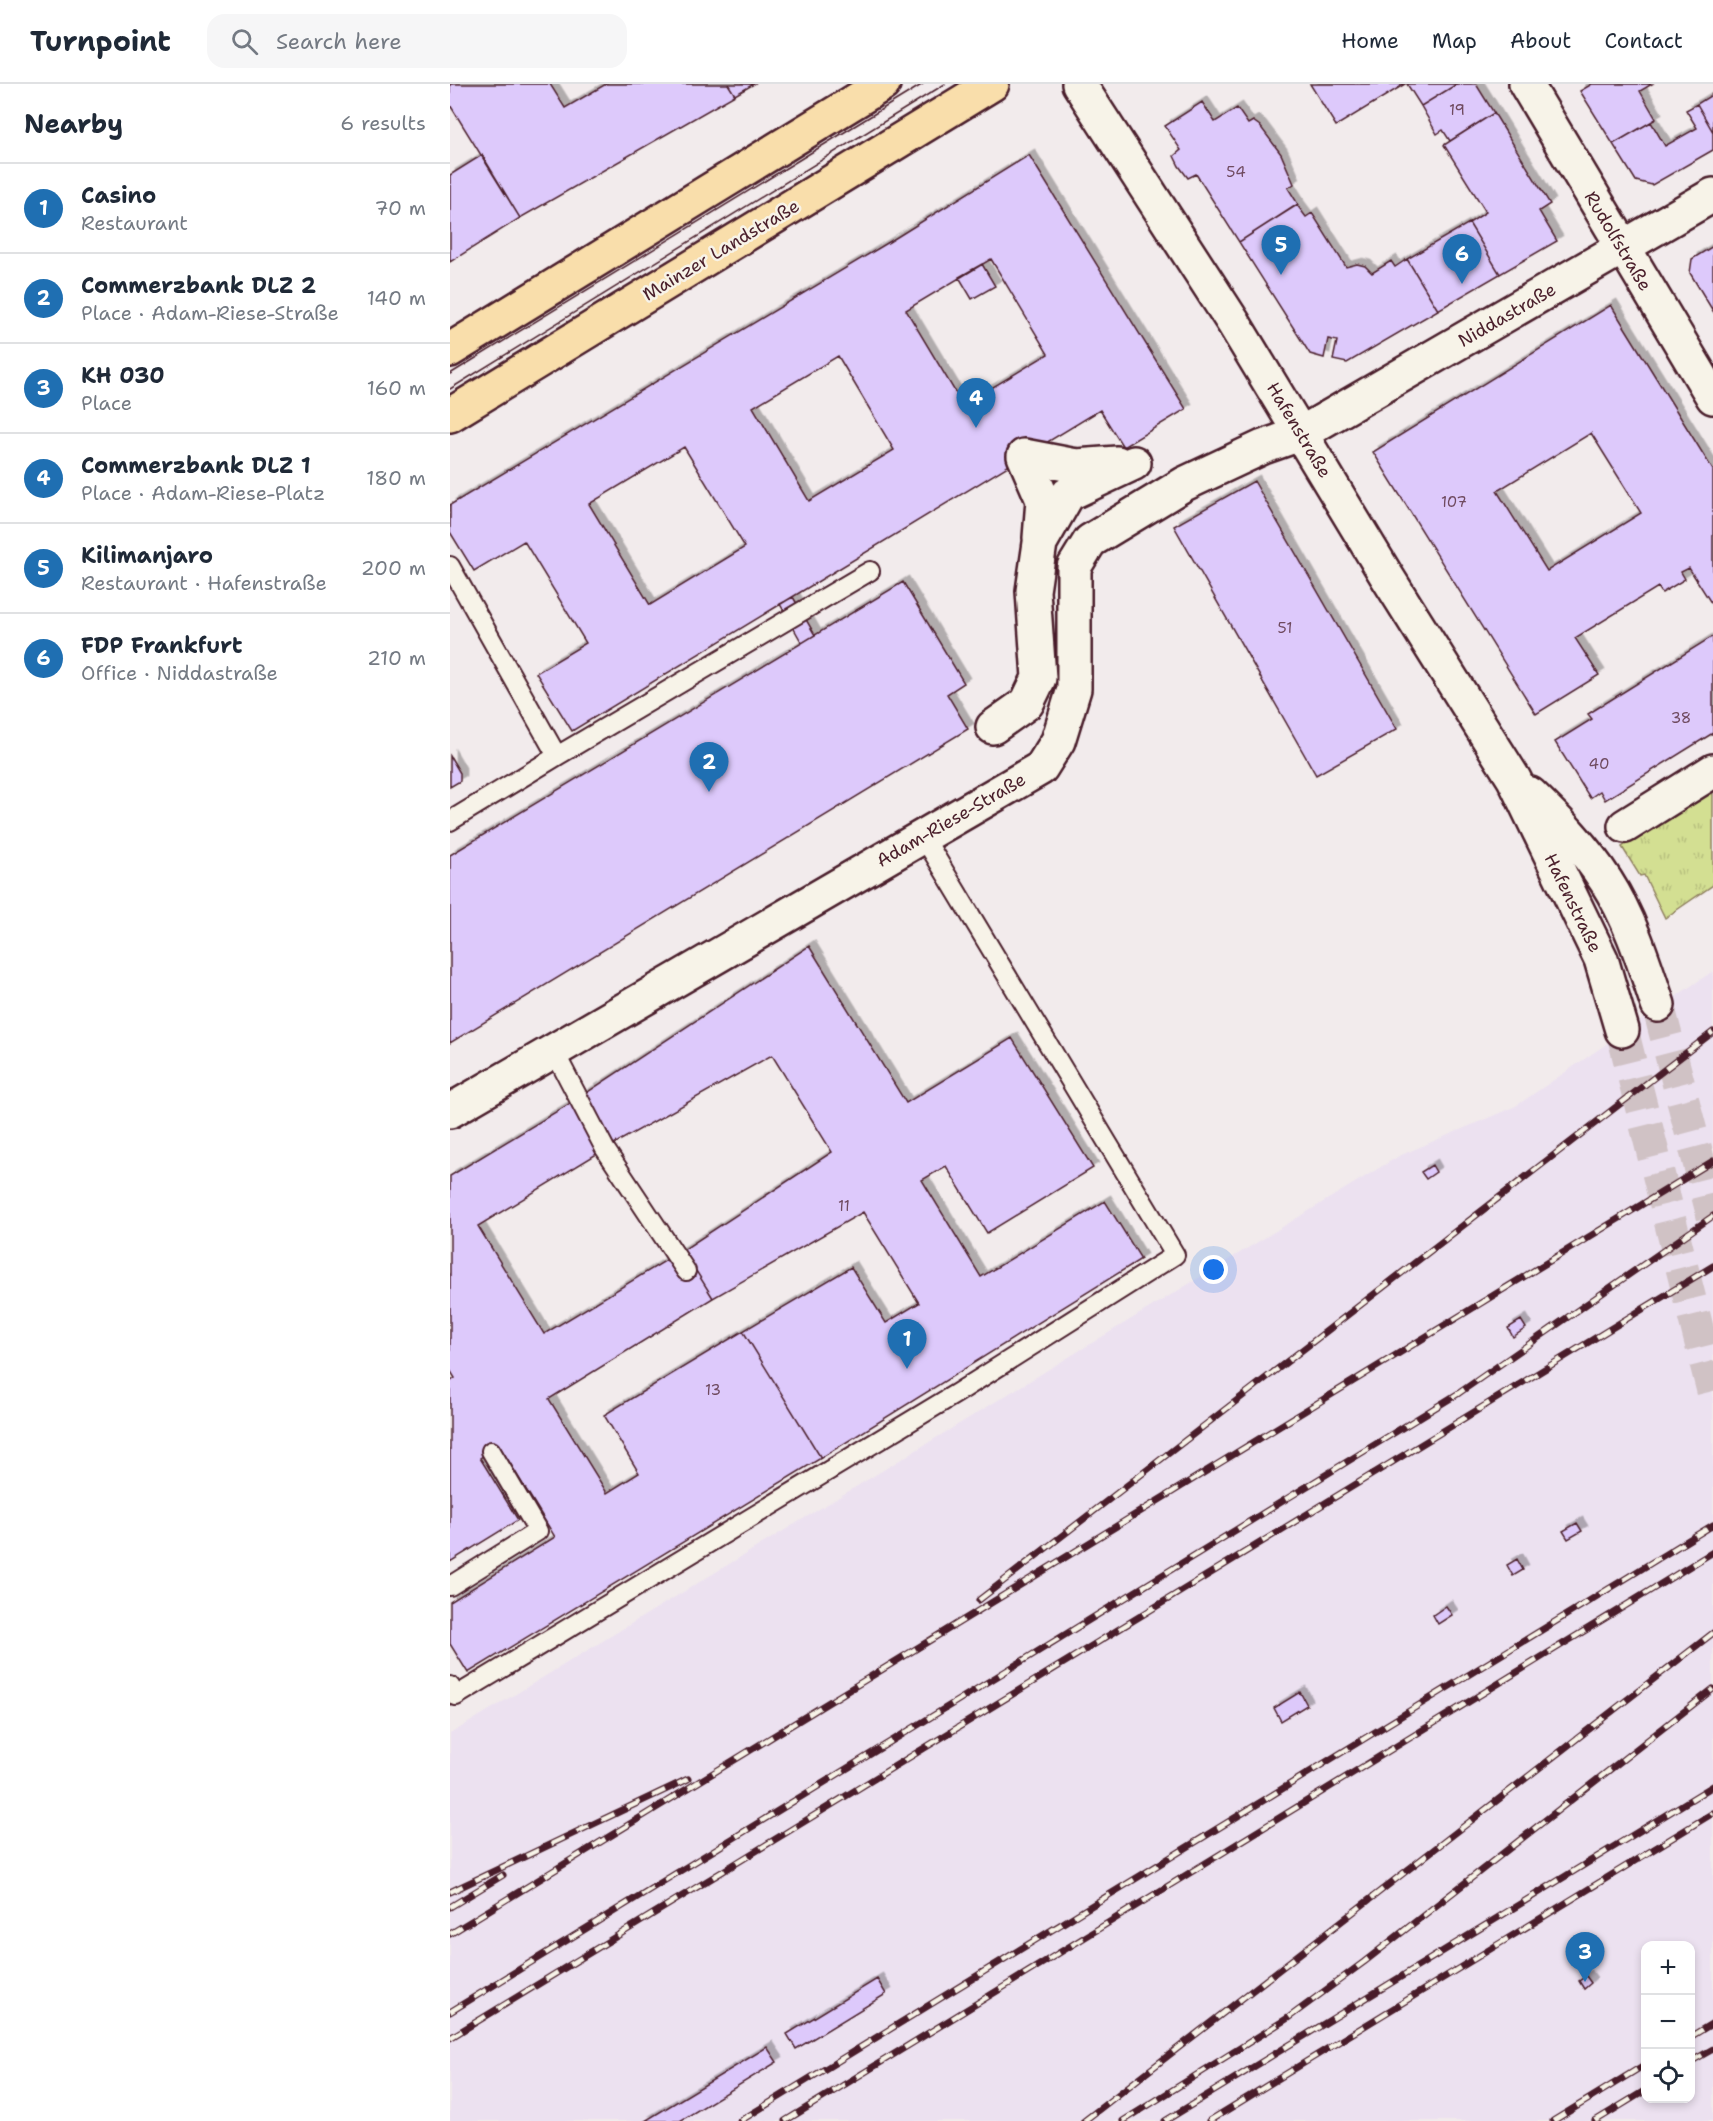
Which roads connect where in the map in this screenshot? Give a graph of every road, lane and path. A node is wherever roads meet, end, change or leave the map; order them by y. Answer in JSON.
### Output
{"nodes":[{"id":1,"x":883,"y":84,"type":"edge"},
{"id":2,"x":992,"y":84,"type":"edge"},
{"id":3,"x":1079,"y":84,"type":"edge"},
{"id":4,"x":1526,"y":84,"type":"edge"},
{"id":5,"x":1713,"y":195,"type":"edge"},
{"id":6,"x":1622,"y":246,"type":"junction"},
{"id":7,"x":450,"y":350,"type":"edge"},
{"id":8,"x":1713,"y":397,"type":"edge"},
{"id":9,"x":450,"y":416,"type":"edge"},
{"id":10,"x":1300,"y":434,"type":"junction"},
{"id":11,"x":1040,"y":543,"type":"dead end"},
{"id":12,"x":450,"y":566,"type":"edge"},
{"id":13,"x":870,"y":571,"type":"dead end"},
{"id":14,"x":993,"y":728,"type":"dead end"},
{"id":15,"x":557,"y":756,"type":"junction"},
{"id":16,"x":1713,"y":771,"type":"edge"},
{"id":17,"x":1514,"y":779,"type":"junction"},
{"id":18,"x":450,"y":821,"type":"edge"},
{"id":19,"x":1625,"y":826,"type":"dead end"},
{"id":20,"x":923,"y":836,"type":"junction"},
{"id":21,"x":1658,"y":1005,"type":"tunnel mouth"},
{"id":22,"x":1622,"y":1030,"type":"tunnel mouth"},
{"id":23,"x":554,"y":1051,"type":"junction"},
{"id":24,"x":450,"y":1111,"type":"edge"},
{"id":25,"x":686,"y":1271,"type":"dead end"},
{"id":26,"x":491,"y":1451,"type":"dead end"},
{"id":27,"x":450,"y":1586,"type":"edge"},
{"id":28,"x":450,"y":1686,"type":"edge"}],
"edges":[{"from":1,"to":7,"type":"main road"},
{"from":2,"to":9,"type":"main road","name":"Mainzer Landstraße"},
{"from":3,"to":10,"type":"street","name":"Hafenstraße"},
{"from":4,"to":6,"type":"street","name":"Rudolfstraße"},
{"from":5,"to":6,"type":"street","name":"Niddastraße"},
{"from":6,"to":8,"type":"street","name":"Rudolfstraße"},
{"from":6,"to":10,"type":"street","name":"Niddastraße"},
{"from":10,"to":17,"type":"street","name":"Hafenstraße"},
{"from":10,"to":20,"type":"street","name":"Adam-Riese-Straße"},
{"from":11,"to":14,"type":"street"},
{"from":12,"to":15,"type":"lane"},
{"from":13,"to":15,"type":"lane"},
{"from":15,"to":18,"type":"lane"},
{"from":16,"to":19,"type":"street"},
{"from":17,"to":21,"type":"street","name":"Hafenstraße"},
{"from":17,"to":22,"type":"street","name":"Hafenstraße"},
{"from":20,"to":23,"type":"street","name":"Adam-Riese-Straße"},
{"from":20,"to":28,"type":"lane"},
{"from":23,"to":24,"type":"street","name":"Adam-Riese-Straße"},
{"from":23,"to":25,"type":"lane"},
{"from":26,"to":27,"type":"lane"}]}
